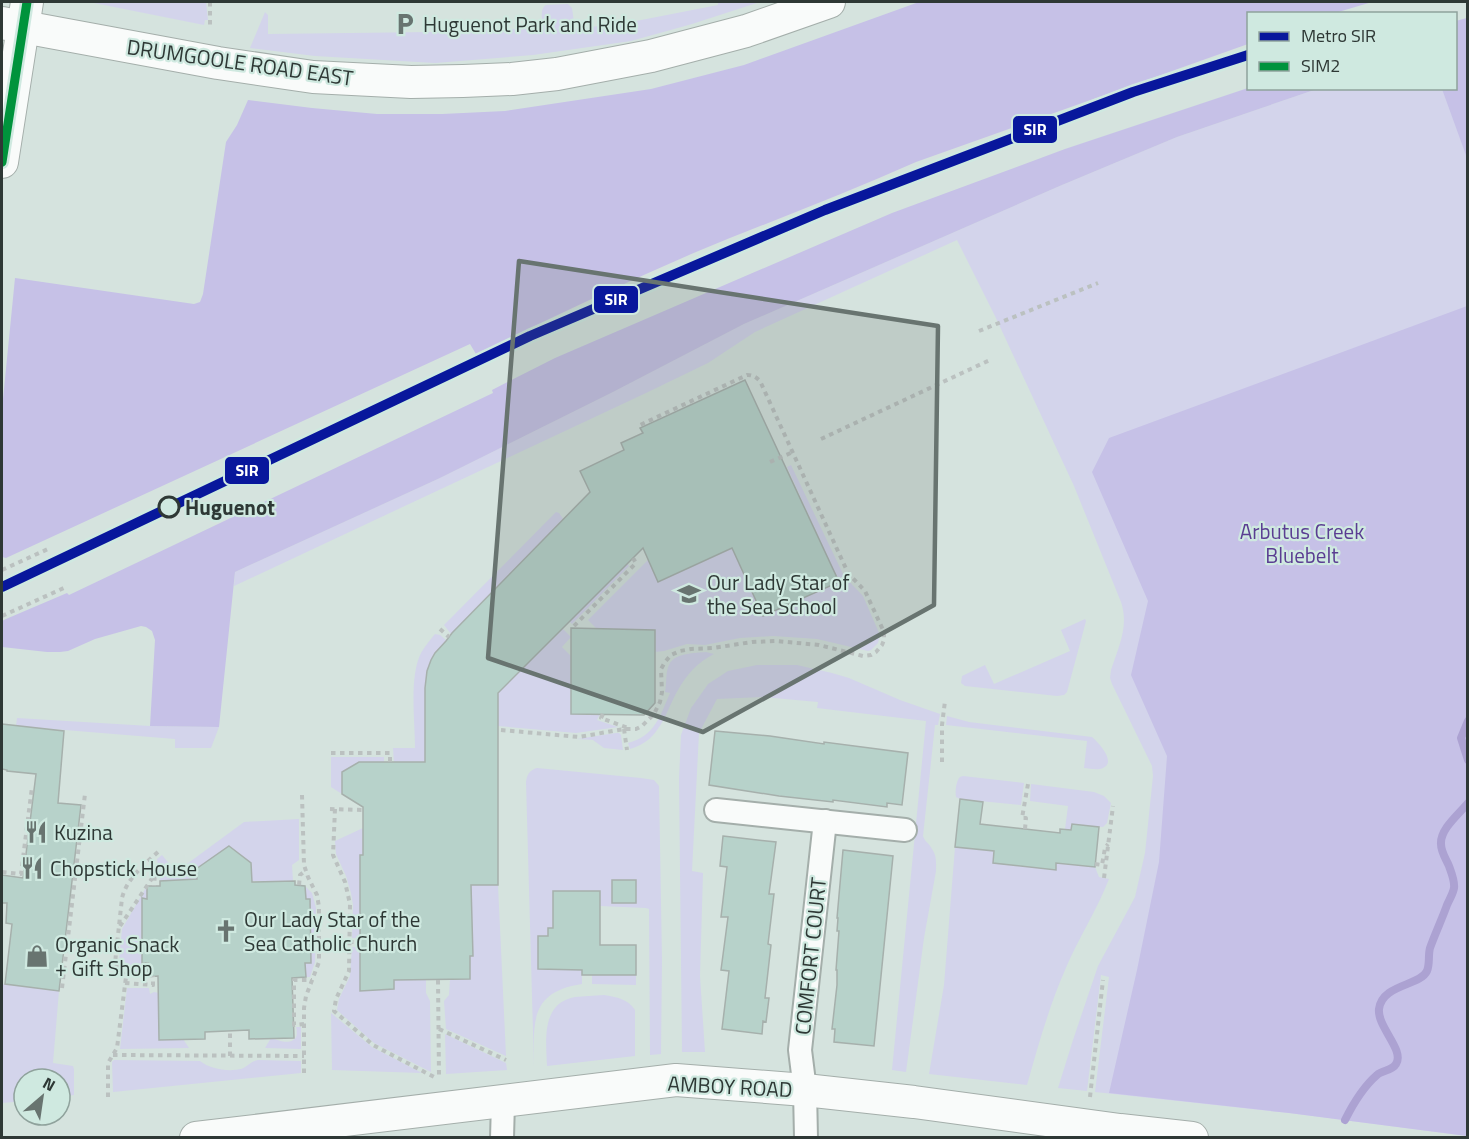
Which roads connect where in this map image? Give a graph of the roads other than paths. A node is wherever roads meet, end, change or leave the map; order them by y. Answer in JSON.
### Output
{"nodes":[{"id":1,"x":829,"y":2,"type":"edge"},
{"id":2,"x":17,"y":17,"type":"edge"},
{"id":3,"x":2,"y":162,"type":"edge"},
{"id":4,"x":716,"y":810,"type":"dead end"},
{"id":5,"x":825,"y":821,"type":"junction"},
{"id":6,"x":905,"y":830,"type":"dead end"},
{"id":7,"x":805,"y":1090,"type":"junction"},
{"id":8,"x":503,"y":1102,"type":"junction"},
{"id":9,"x":1120,"y":1134,"type":"edge"},
{"id":10,"x":196,"y":1137,"type":"edge"},
{"id":11,"x":502,"y":1137,"type":"edge"},
{"id":12,"x":806,"y":1137,"type":"edge"},
{"id":13,"x":1192,"y":1137,"type":"edge"}],
"edges":[{"from":1,"to":2,"type":"main road","name":"DRUMGOOLE ROAD EAST"},
{"from":2,"to":3,"type":"main road"},
{"from":4,"to":5,"type":"street"},
{"from":5,"to":6,"type":"street"},
{"from":5,"to":7,"type":"street","name":"COMFORT COURT"},
{"from":7,"to":8,"type":"main road","name":"AMBOY ROAD"},
{"from":7,"to":9,"type":"main road","name":"AMBOY ROAD"},
{"from":7,"to":12,"type":"street","name":"COMFORT COURT"},
{"from":8,"to":10,"type":"main road","name":"AMBOY ROAD"},
{"from":8,"to":11,"type":"street"},
{"from":9,"to":13,"type":"main road","name":"AMBOY ROAD"}]}
